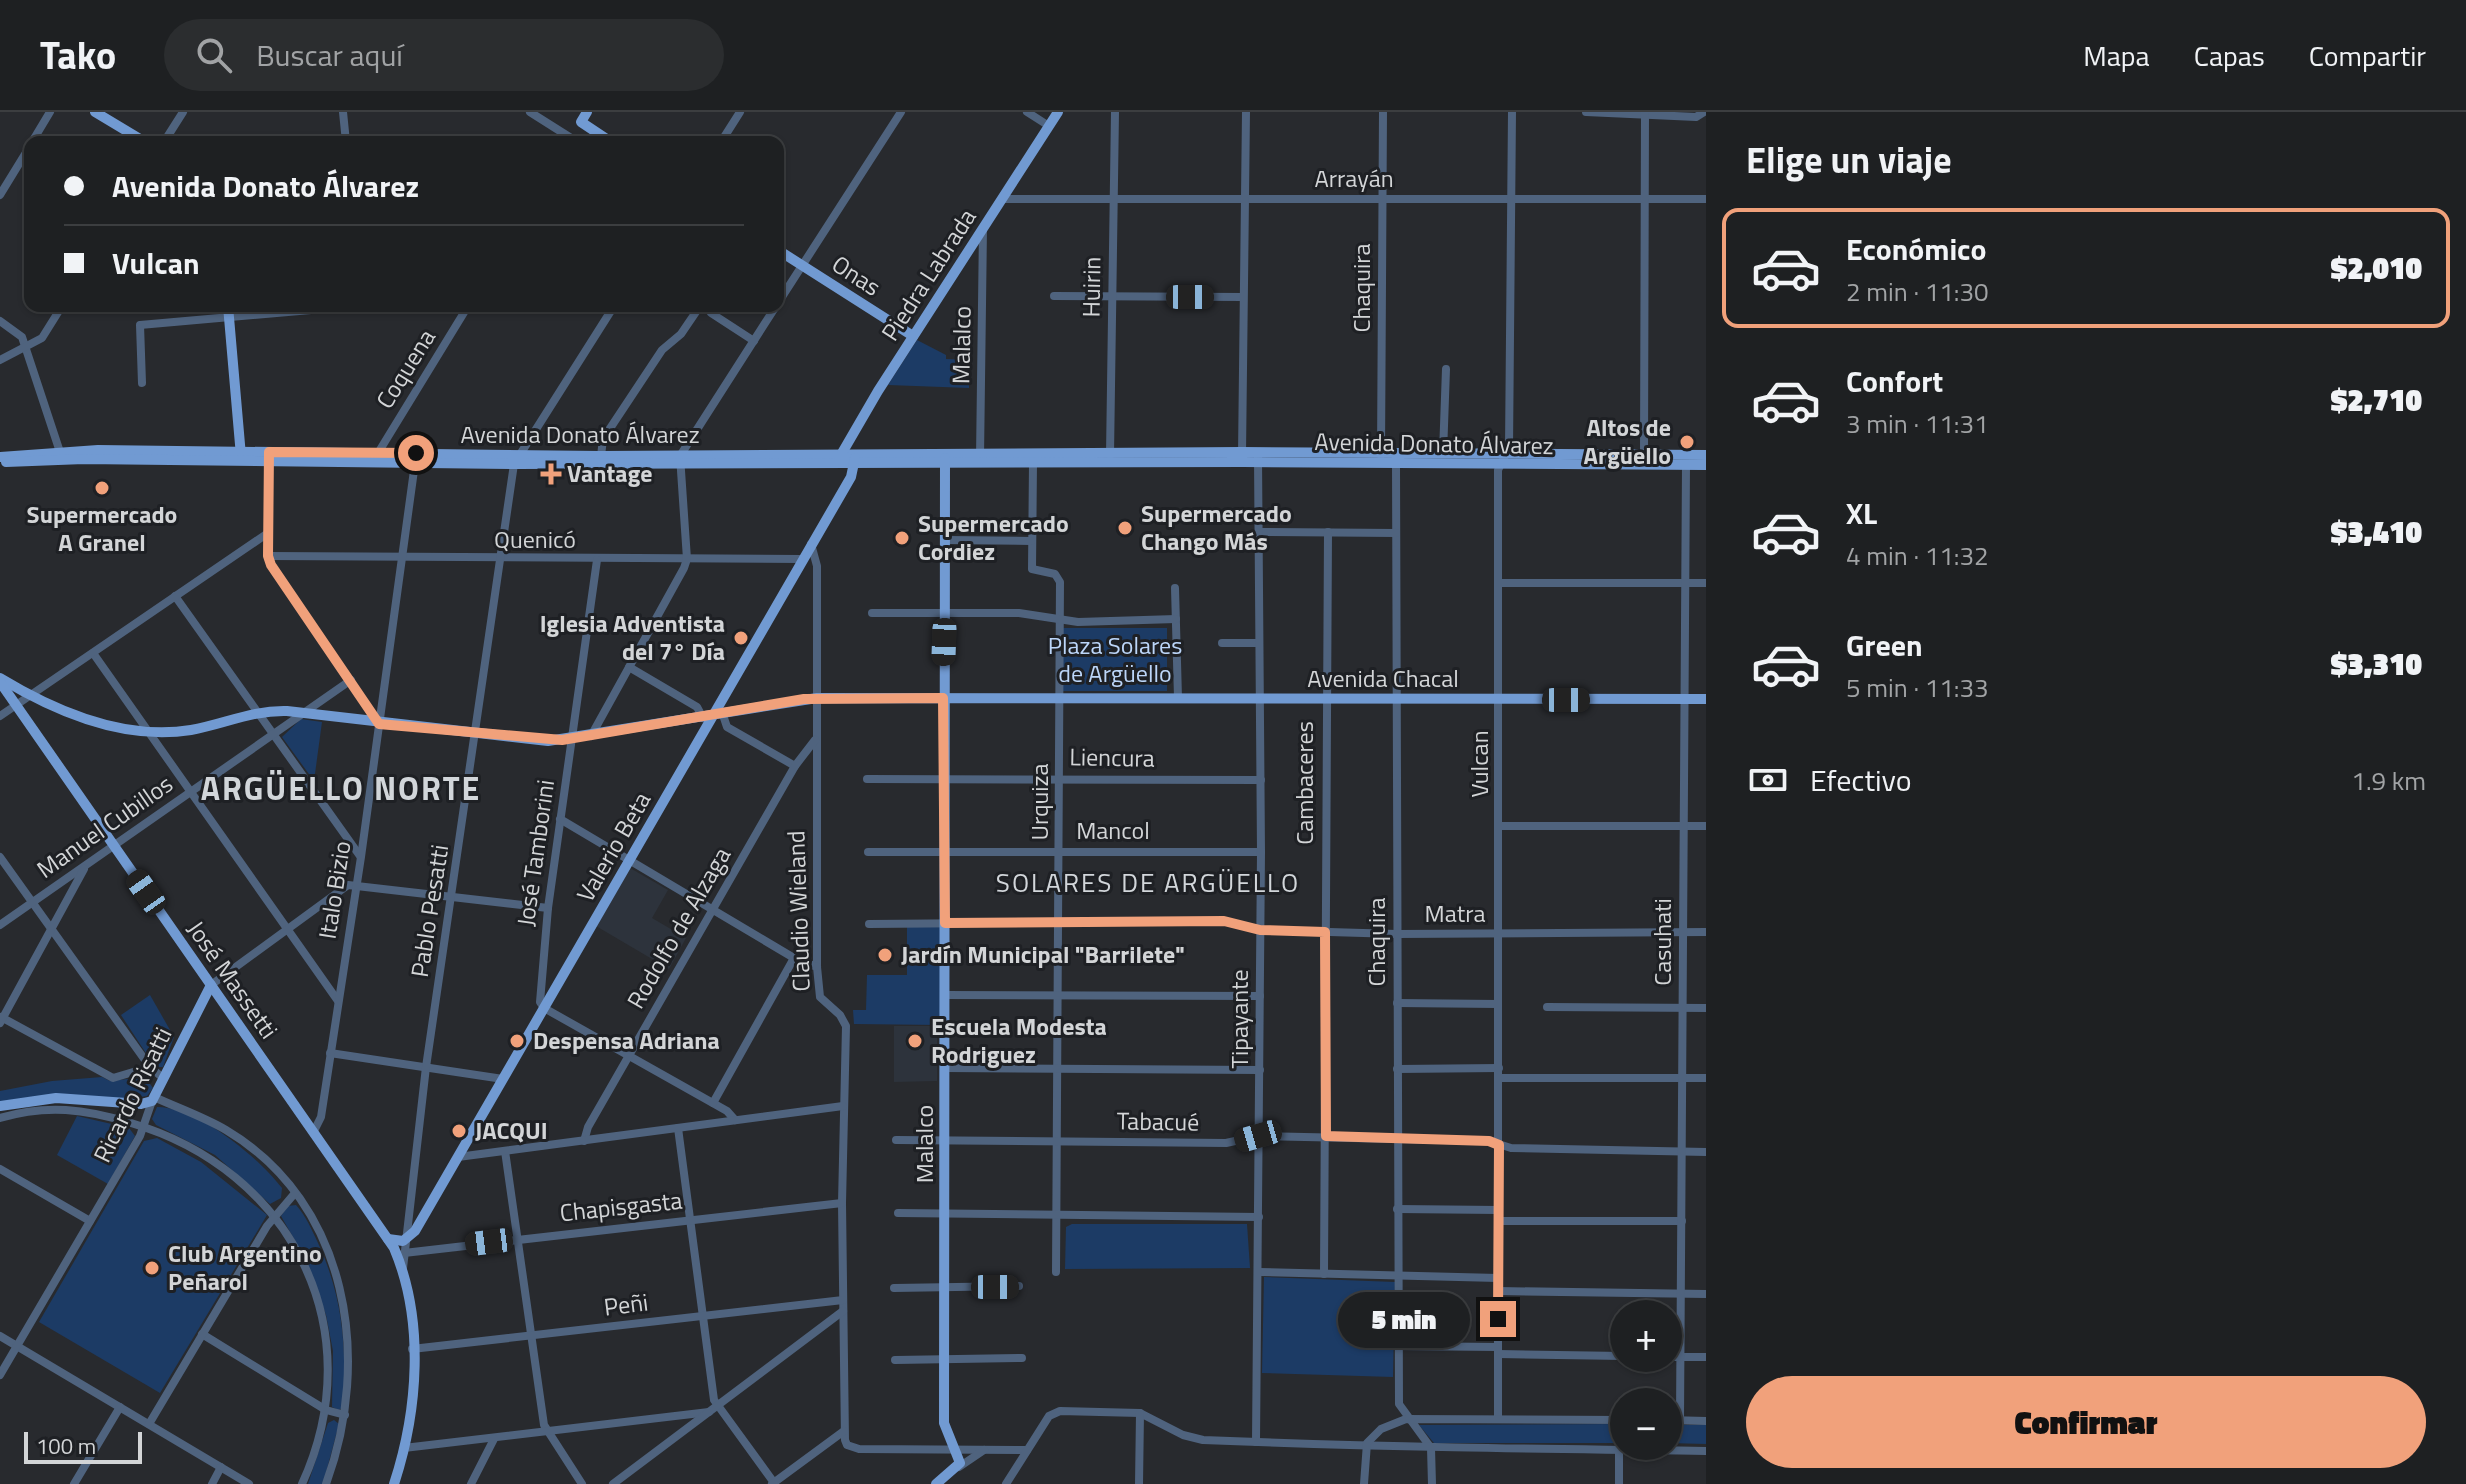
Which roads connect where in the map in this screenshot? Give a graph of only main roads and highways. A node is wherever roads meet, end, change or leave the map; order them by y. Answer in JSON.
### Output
{"nodes":[{"id":1,"x":95,"y":112,"type":"edge"},
{"id":2,"x":1058,"y":112,"type":"edge"},
{"id":3,"x":584,"y":117,"type":"edge"},
{"id":4,"x":135,"y":136,"type":"edge"},
{"id":5,"x":605,"y":136,"type":"edge"},
{"id":6,"x":784,"y":254,"type":"edge"},
{"id":7,"x":228,"y":312,"type":"edge"},
{"id":8,"x":913,"y":336,"type":"junction"},
{"id":9,"x":1706,"y":455,"type":"edge"},
{"id":10,"x":241,"y":457,"type":"junction"},
{"id":11,"x":269,"y":457,"type":"junction"},
{"id":12,"x":849,"y":458,"type":"junction"},
{"id":13,"x":945,"y":458,"type":"junction"},
{"id":14,"x":981,"y":458,"type":"junction"},
{"id":15,"x":1110,"y":458,"type":"junction"},
{"id":16,"x":1381,"y":458,"type":"junction"},
{"id":17,"x":0,"y":460,"type":"edge"},
{"id":18,"x":516,"y":460,"type":"junction"},
{"id":19,"x":680,"y":460,"type":"junction"},
{"id":20,"x":1706,"y":465,"type":"edge"},
{"id":21,"x":0,"y":680,"type":"edge"},
{"id":22,"x":943,"y":698,"type":"junction"},
{"id":23,"x":1706,"y":699,"type":"edge"},
{"id":24,"x":713,"y":717,"type":"junction"},
{"id":25,"x":211,"y":985,"type":"junction"},
{"id":26,"x":0,"y":1106,"type":"edge"},
{"id":27,"x":388,"y":1239,"type":"junction"},
{"id":28,"x":394,"y":1484,"type":"edge"},
{"id":29,"x":936,"y":1484,"type":"edge"}],
"edges":[{"from":1,"to":4,"type":"main road"},
{"from":2,"to":8,"type":"main road","name":"Piedra Labrada"},
{"from":3,"to":5,"type":"main road"},
{"from":6,"to":8,"type":"main road","name":"Onas"},
{"from":7,"to":10,"type":"main road"},
{"from":8,"to":12,"type":"main road","name":"Piedra Labrada"},
{"from":9,"to":16,"type":"main road","name":"Avenida Donato Álvarez"},
{"from":10,"to":11,"type":"main road","name":"Avenida Donato Álvarez"},
{"from":10,"to":17,"type":"main road","name":"Avenida Donato Álvarez"},
{"from":10,"to":17,"type":"main road","name":"Avenida Donato Álvarez"},
{"from":11,"to":18,"type":"main road","name":"Avenida Donato Álvarez"},
{"from":11,"to":18,"type":"main road","name":"Avenida Donato Álvarez"},
{"from":12,"to":13,"type":"main road","name":"Avenida Donato Álvarez"},
{"from":12,"to":19,"type":"main road","name":"Avenida Donato Álvarez"},
{"from":12,"to":24,"type":"main road","name":"Valerio Beta"},
{"from":13,"to":14,"type":"main road","name":"Avenida Donato Álvarez"},
{"from":13,"to":22,"type":"main road","name":"Malalco"},
{"from":14,"to":15,"type":"main road","name":"Avenida Donato Álvarez"},
{"from":14,"to":15,"type":"main road","name":"Avenida Donato Álvarez"},
{"from":15,"to":16,"type":"main road","name":"Avenida Donato Álvarez"},
{"from":16,"to":20,"type":"main road","name":"Avenida Donato Álvarez"},
{"from":18,"to":19,"type":"main road","name":"Avenida Donato Álvarez"},
{"from":18,"to":19,"type":"main road","name":"Avenida Donato Álvarez"},
{"from":21,"to":24,"type":"main road","name":"Avenida Chacal"},
{"from":21,"to":25,"type":"main road","name":"José Massetti"},
{"from":22,"to":23,"type":"main road","name":"Avenida Chacal"},
{"from":22,"to":24,"type":"main road","name":"Avenida Chacal"},
{"from":22,"to":29,"type":"main road","name":"Malalco"},
{"from":24,"to":27,"type":"main road","name":"Valerio Beta"},
{"from":25,"to":26,"type":"main road","name":"Ricardo Risatti"},
{"from":25,"to":27,"type":"main road","name":"José Massetti"},
{"from":27,"to":28,"type":"main road","name":"Pablo Pesatti"}]}
